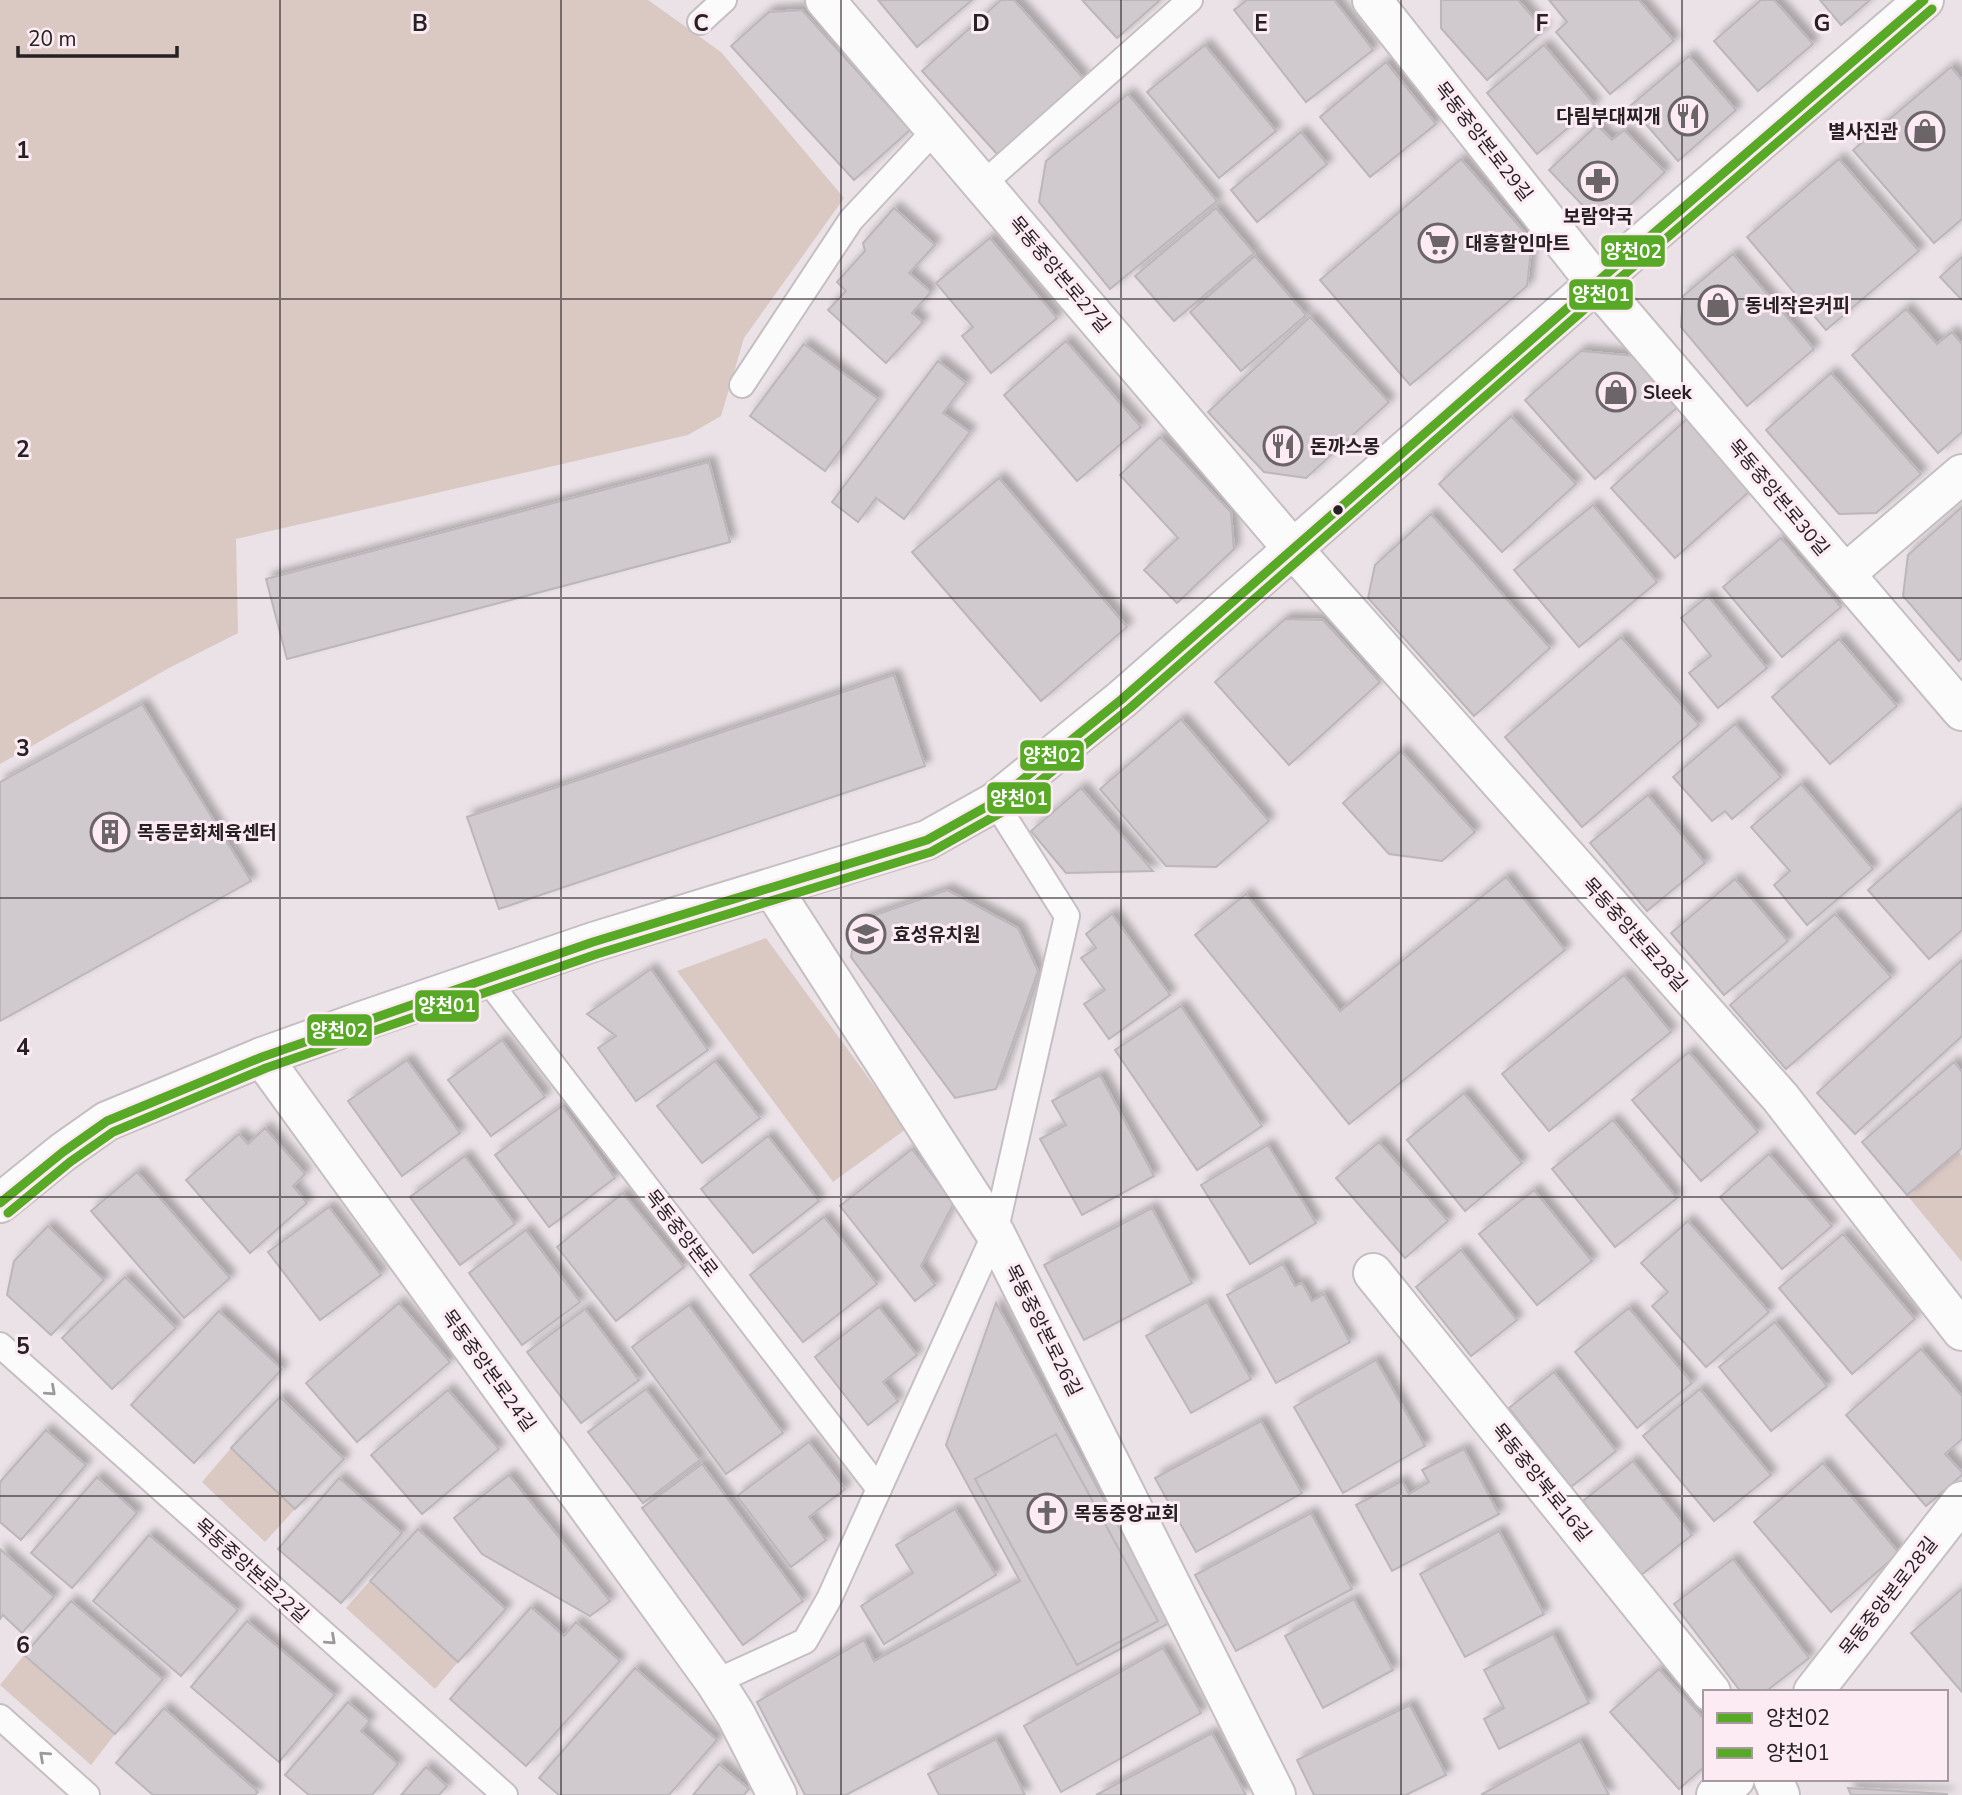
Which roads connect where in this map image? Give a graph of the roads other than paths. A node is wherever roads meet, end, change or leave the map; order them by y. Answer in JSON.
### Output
{"nodes":[{"id":1,"x":724,"y":0,"type":"edge"},
{"id":2,"x":825,"y":0,"type":"edge"},
{"id":3,"x":1190,"y":0,"type":"edge"},
{"id":4,"x":1924,"y":0,"type":"edge"},
{"id":5,"x":1377,"y":2,"type":"edge"},
{"id":6,"x":699,"y":22,"type":"dead end"},
{"id":7,"x":936,"y":129,"type":"junction"},
{"id":8,"x":983,"y":184,"type":"junction"},
{"id":9,"x":1597,"y":283,"type":"junction"},
{"id":10,"x":742,"y":385,"type":"dead end"},
{"id":11,"x":1962,"y":474,"type":"edge"},
{"id":12,"x":1293,"y":549,"type":"junction"},
{"id":13,"x":1844,"y":574,"type":"junction"},
{"id":14,"x":1962,"y":711,"type":"edge"},
{"id":15,"x":995,"y":802,"type":"junction"},
{"id":16,"x":772,"y":888,"type":"junction"},
{"id":17,"x":486,"y":978,"type":"junction"},
{"id":18,"x":262,"y":1057,"type":"junction"},
{"id":19,"x":0,"y":1203,"type":"edge"},
{"id":20,"x":995,"y":1233,"type":"junction"},
{"id":21,"x":1373,"y":1273,"type":"dead end"},
{"id":22,"x":1962,"y":1331,"type":"edge"},
{"id":23,"x":0,"y":1345,"type":"edge"},
{"id":24,"x":879,"y":1489,"type":"junction"},
{"id":25,"x":1962,"y":1501,"type":"edge"},
{"id":26,"x":715,"y":1682,"type":"junction"},
{"id":27,"x":1709,"y":1690,"type":"edge"},
{"id":28,"x":1816,"y":1690,"type":"edge"},
{"id":29,"x":0,"y":1717,"type":"edge"},
{"id":30,"x":1733,"y":1781,"type":"edge"},
{"id":31,"x":87,"y":1795,"type":"edge"},
{"id":32,"x":505,"y":1795,"type":"edge"},
{"id":33,"x":777,"y":1795,"type":"edge"},
{"id":34,"x":1276,"y":1795,"type":"edge"},
{"id":35,"x":1716,"y":1795,"type":"edge"}],
"edges":[{"from":1,"to":6,"type":"lane"},
{"from":2,"to":7,"type":"street","name":"목동중앙본로27길"},
{"from":3,"to":8,"type":"lane"},
{"from":4,"to":9,"type":"street"},
{"from":5,"to":9,"type":"street","name":"목동중앙본로29길"},
{"from":7,"to":8,"type":"street","name":"목동중앙본로27길"},
{"from":7,"to":10,"type":"lane"},
{"from":8,"to":12,"type":"street","name":"목동중앙본로27길"},
{"from":9,"to":12,"type":"street"},
{"from":9,"to":13,"type":"street","name":"목동중앙본로30길"},
{"from":11,"to":13,"type":"street"},
{"from":12,"to":15,"type":"street"},
{"from":12,"to":22,"type":"street","name":"목동중앙본로28길"},
{"from":13,"to":14,"type":"street","name":"목동중앙본로30길"},
{"from":15,"to":16,"type":"street"},
{"from":15,"to":20,"type":"lane"},
{"from":16,"to":17,"type":"street"},
{"from":16,"to":20,"type":"street","name":"목동중앙본로26길"},
{"from":17,"to":18,"type":"street"},
{"from":17,"to":24,"type":"lane","name":"목동중앙본로"},
{"from":18,"to":19,"type":"street"},
{"from":18,"to":26,"type":"street","name":"목동중앙본로24길"},
{"from":20,"to":24,"type":"lane"},
{"from":20,"to":34,"type":"street","name":"목동중앙본로26길"},
{"from":21,"to":27,"type":"street","name":"목동중앙북로16길"},
{"from":23,"to":32,"type":"lane","name":"목동중앙본로22길","one_way":true},
{"from":24,"to":26,"type":"lane"},
{"from":25,"to":28,"type":"street","name":"목동중앙본로28길"},
{"from":26,"to":33,"type":"street","name":"목동중앙본로24길"},
{"from":31,"to":29,"type":"lane","one_way":true},
{"from":30,"to":35,"type":"street"}]}
